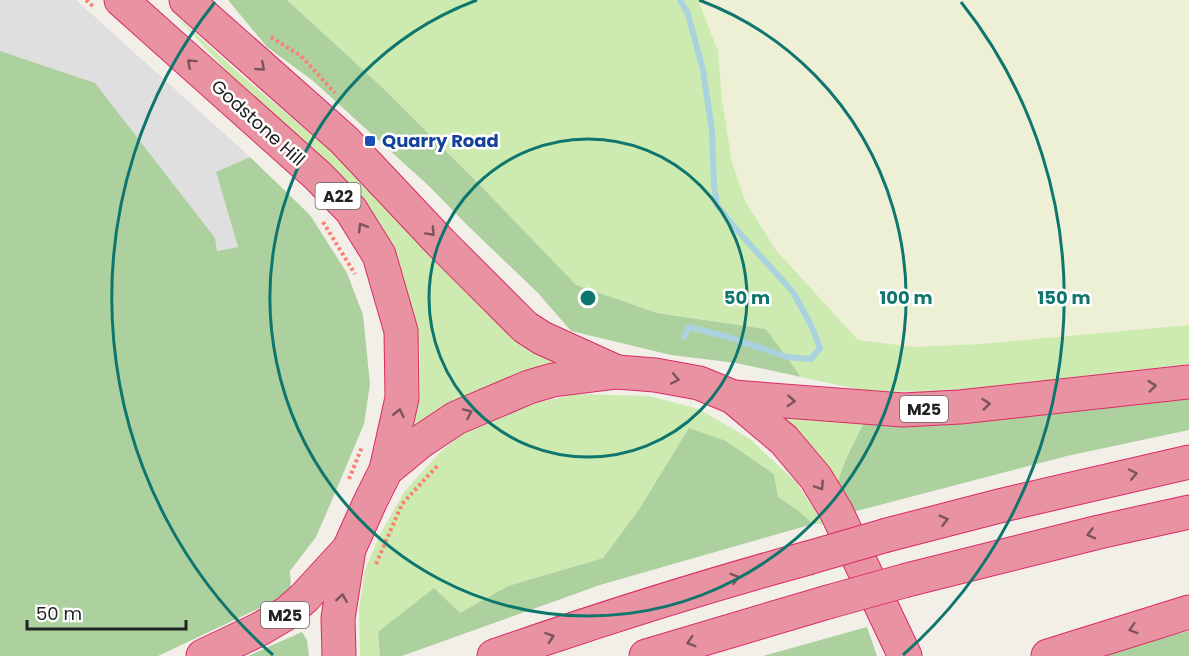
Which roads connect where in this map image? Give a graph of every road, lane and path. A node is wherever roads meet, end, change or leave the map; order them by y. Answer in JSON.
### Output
{"nodes":[{"id":1,"x":86,"y":0,"type":"edge"},
{"id":2,"x":186,"y":0,"type":"edge"},
{"id":3,"x":108,"y":4,"type":"edge"},
{"id":4,"x":321,"y":220,"type":"dead end"},
{"id":5,"x":358,"y":284,"type":"dead end"},
{"id":6,"x":617,"y":372,"type":"junction"},
{"id":7,"x":1189,"y":382,"type":"edge"},
{"id":8,"x":733,"y":397,"type":"junction"},
{"id":9,"x":365,"y":439,"type":"dead end"},
{"id":10,"x":1189,"y":462,"type":"edge"},
{"id":11,"x":386,"y":470,"type":"junction"},
{"id":12,"x":349,"y":480,"type":"dead end"},
{"id":13,"x":1189,"y":512,"type":"edge"},
{"id":14,"x":350,"y":549,"type":"junction"},
{"id":15,"x":1189,"y":612,"type":"edge"},
{"id":16,"x":203,"y":656,"type":"edge"},
{"id":17,"x":339,"y":656,"type":"edge"},
{"id":18,"x":494,"y":656,"type":"edge"},
{"id":19,"x":646,"y":656,"type":"edge"},
{"id":20,"x":905,"y":656,"type":"edge"},
{"id":21,"x":1048,"y":656,"type":"edge"}],
"edges":[{"from":1,"to":3,"type":"path"},
{"from":2,"to":6,"type":"highway","number":"A22","one_way":true},
{"from":11,"to":3,"type":"highway","name":"Godstone Hill","number":"A22","one_way":true},
{"from":4,"to":5,"type":"path"},
{"from":6,"to":8,"type":"highway","one_way":true},
{"from":11,"to":6,"type":"highway","one_way":true},
{"from":8,"to":7,"type":"highway","number":"M25","one_way":true},
{"from":8,"to":20,"type":"highway","one_way":true},
{"from":9,"to":12,"type":"path"},
{"from":18,"to":10,"type":"highway","one_way":true,"bridge":true},
{"from":11,"to":14,"type":"highway"},
{"from":13,"to":19,"type":"highway","one_way":true,"bridge":true},
{"from":14,"to":16,"type":"highway","number":"M25"},
{"from":17,"to":14,"type":"highway","one_way":true},
{"from":15,"to":21,"type":"highway","one_way":true}]}
